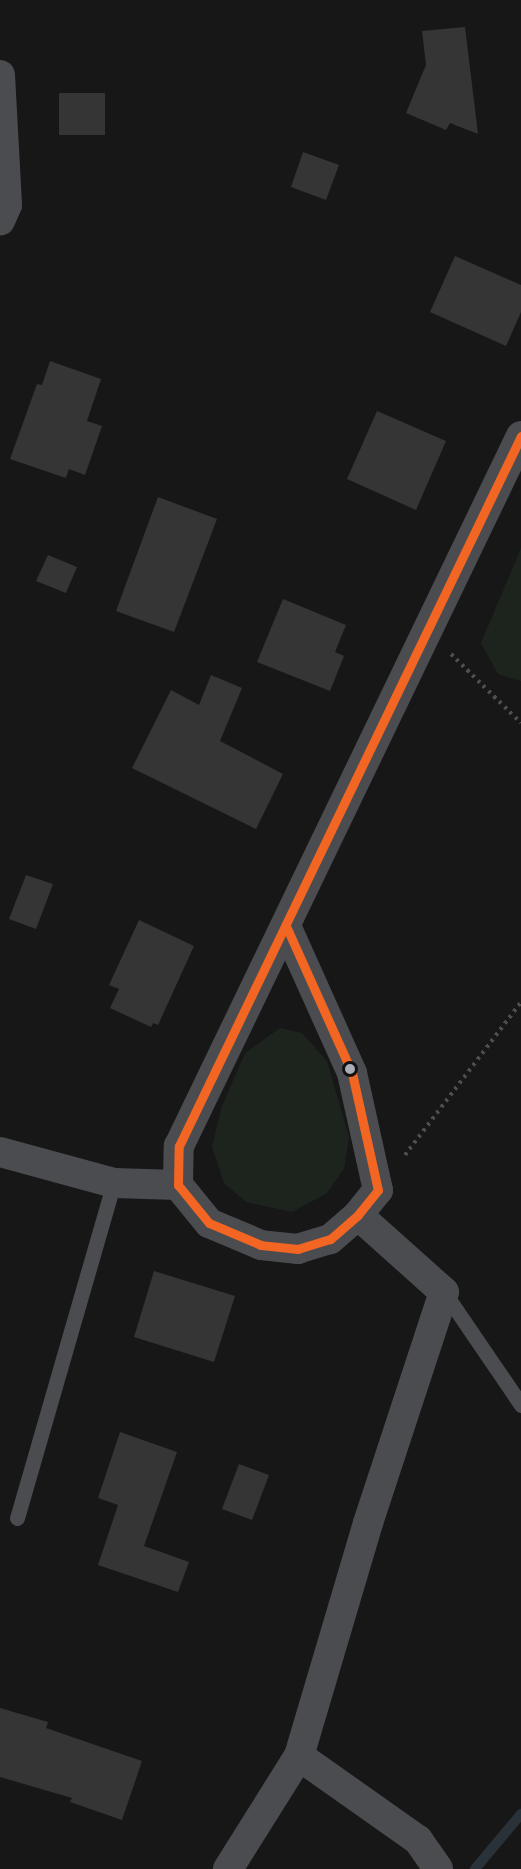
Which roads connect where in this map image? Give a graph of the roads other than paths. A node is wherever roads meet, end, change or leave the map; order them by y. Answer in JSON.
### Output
{"nodes":[{"id":1,"x":0,"y":75,"type":"edge"},
{"id":2,"x":0,"y":221,"type":"edge"},
{"id":3,"x":521,"y":436,"type":"edge"},
{"id":4,"x":286,"y":926,"type":"junction"},
{"id":5,"x":0,"y":1152,"type":"edge"},
{"id":6,"x":114,"y":1183,"type":"junction"},
{"id":7,"x":178,"y":1185,"type":"junction"},
{"id":8,"x":358,"y":1215,"type":"junction"},
{"id":9,"x":444,"y":1292,"type":"junction"},
{"id":10,"x":521,"y":1405,"type":"edge"},
{"id":11,"x":17,"y":1518,"type":"dead end"},
{"id":12,"x":298,"y":1756,"type":"junction"},
{"id":13,"x":228,"y":1869,"type":"edge"},
{"id":14,"x":438,"y":1869,"type":"edge"}],
"edges":[{"from":1,"to":2,"type":"street"},
{"from":3,"to":4,"type":"street"},
{"from":4,"to":7,"type":"street"},
{"from":4,"to":8,"type":"street"},
{"from":5,"to":6,"type":"street"},
{"from":6,"to":7,"type":"street"},
{"from":6,"to":11,"type":"lane"},
{"from":7,"to":8,"type":"street"},
{"from":8,"to":9,"type":"street"},
{"from":9,"to":10,"type":"lane"},
{"from":9,"to":12,"type":"street"},
{"from":12,"to":13,"type":"street"},
{"from":12,"to":14,"type":"street"}]}
